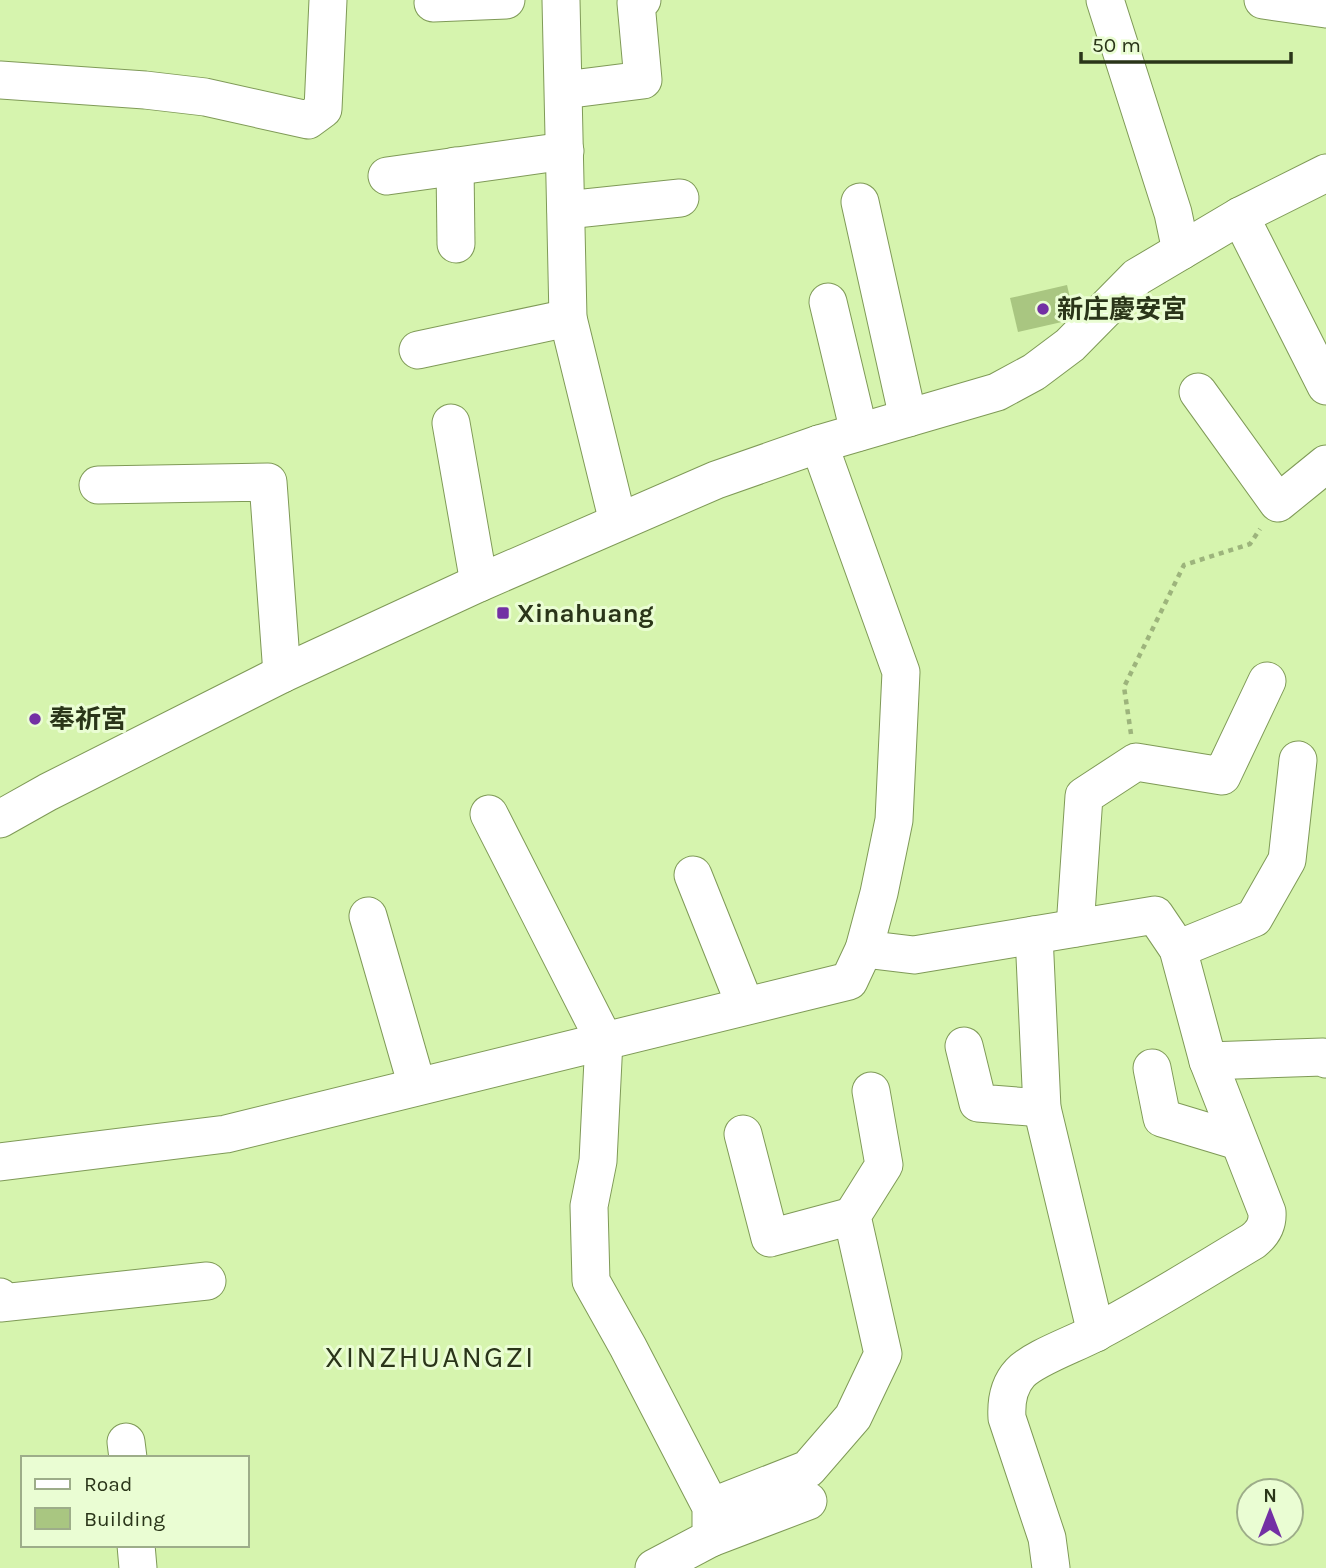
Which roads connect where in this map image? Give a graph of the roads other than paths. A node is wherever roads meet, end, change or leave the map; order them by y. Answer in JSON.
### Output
{"nodes":[{"id":1,"x":328,"y":0,"type":"edge"},
{"id":2,"x":506,"y":0,"type":"edge"},
{"id":3,"x":561,"y":0,"type":"edge"},
{"id":4,"x":642,"y":0,"type":"edge"},
{"id":5,"x":1105,"y":0,"type":"edge"},
{"id":6,"x":1263,"y":0,"type":"edge"},
{"id":7,"x":433,"y":3,"type":"dead end"},
{"id":8,"x":1326,"y":9,"type":"edge"},
{"id":9,"x":0,"y":80,"type":"edge"},
{"id":10,"x":564,"y":90,"type":"junction"},
{"id":11,"x":565,"y":151,"type":"junction"},
{"id":12,"x":455,"y":166,"type":"junction"},
{"id":13,"x":1326,"y":173,"type":"edge"},
{"id":14,"x":387,"y":176,"type":"dead end"},
{"id":15,"x":680,"y":198,"type":"dead end"},
{"id":16,"x":860,"y":202,"type":"dead end"},
{"id":17,"x":566,"y":210,"type":"junction"},
{"id":18,"x":1240,"y":216,"type":"junction"},
{"id":19,"x":456,"y":244,"type":"dead end"},
{"id":20,"x":1181,"y":251,"type":"junction"},
{"id":21,"x":828,"y":302,"type":"dead end"},
{"id":22,"x":568,"y":318,"type":"junction"},
{"id":23,"x":418,"y":350,"type":"dead end"},
{"id":24,"x":1326,"y":386,"type":"edge"},
{"id":25,"x":1198,"y":392,"type":"dead end"},
{"id":26,"x":908,"y":418,"type":"junction"},
{"id":27,"x":451,"y":423,"type":"dead end"},
{"id":28,"x":859,"y":432,"type":"junction"},
{"id":29,"x":820,"y":444,"type":"junction"},
{"id":30,"x":1326,"y":464,"type":"edge"},
{"id":31,"x":98,"y":485,"type":"dead end"},
{"id":32,"x":618,"y":522,"type":"junction"},
{"id":33,"x":479,"y":583,"type":"junction"},
{"id":34,"x":282,"y":674,"type":"junction"},
{"id":35,"x":1267,"y":681,"type":"dead end"},
{"id":36,"x":1298,"y":760,"type":"dead end"},
{"id":37,"x":489,"y":814,"type":"dead end"},
{"id":38,"x":0,"y":819,"type":"edge"},
{"id":39,"x":693,"y":875,"type":"dead end"},
{"id":40,"x":368,"y":916,"type":"dead end"},
{"id":41,"x":1075,"y":928,"type":"junction"},
{"id":42,"x":1034,"y":935,"type":"junction"},
{"id":43,"x":864,"y":948,"type":"junction"},
{"id":44,"x":1178,"y":949,"type":"junction"},
{"id":45,"x":745,"y":1005,"type":"junction"},
{"id":46,"x":604,"y":1041,"type":"junction"},
{"id":47,"x":964,"y":1046,"type":"dead end"},
{"id":48,"x":1325,"y":1057,"type":"edge"},
{"id":49,"x":1208,"y":1061,"type":"junction"},
{"id":50,"x":1152,"y":1068,"type":"dead end"},
{"id":51,"x":417,"y":1086,"type":"junction"},
{"id":52,"x":871,"y":1091,"type":"dead end"},
{"id":53,"x":1042,"y":1108,"type":"junction"},
{"id":54,"x":743,"y":1134,"type":"dead end"},
{"id":55,"x":1238,"y":1141,"type":"junction"},
{"id":56,"x":0,"y":1162,"type":"edge"},
{"id":57,"x":852,"y":1216,"type":"junction"},
{"id":58,"x":207,"y":1281,"type":"dead end"},
{"id":59,"x":0,"y":1297,"type":"edge"},
{"id":60,"x":1096,"y":1333,"type":"junction"},
{"id":61,"x":808,"y":1501,"type":"dead end"},
{"id":62,"x":711,"y":1522,"type":"junction"},
{"id":63,"x":136,"y":1547,"type":"edge"},
{"id":64,"x":138,"y":1568,"type":"edge"},
{"id":65,"x":654,"y":1568,"type":"edge"},
{"id":66,"x":1051,"y":1568,"type":"edge"}],
"edges":[{"from":1,"to":9,"type":"street"},
{"from":2,"to":7,"type":"street"},
{"from":3,"to":10,"type":"street"},
{"from":4,"to":10,"type":"street"},
{"from":5,"to":20,"type":"street"},
{"from":6,"to":8,"type":"street"},
{"from":10,"to":11,"type":"street"},
{"from":11,"to":12,"type":"street"},
{"from":11,"to":17,"type":"street"},
{"from":12,"to":14,"type":"street"},
{"from":12,"to":19,"type":"street"},
{"from":13,"to":18,"type":"street"},
{"from":15,"to":17,"type":"street"},
{"from":16,"to":26,"type":"street"},
{"from":17,"to":22,"type":"street"},
{"from":18,"to":20,"type":"street"},
{"from":18,"to":24,"type":"street"},
{"from":20,"to":26,"type":"street"},
{"from":21,"to":28,"type":"street"},
{"from":22,"to":23,"type":"street"},
{"from":22,"to":32,"type":"street"},
{"from":25,"to":30,"type":"street"},
{"from":26,"to":28,"type":"street"},
{"from":27,"to":33,"type":"street"},
{"from":28,"to":29,"type":"street"},
{"from":29,"to":32,"type":"street"},
{"from":29,"to":43,"type":"street"},
{"from":31,"to":34,"type":"street"},
{"from":32,"to":33,"type":"street"},
{"from":33,"to":34,"type":"street"},
{"from":34,"to":38,"type":"street"},
{"from":35,"to":41,"type":"street"},
{"from":36,"to":44,"type":"street"},
{"from":37,"to":46,"type":"street"},
{"from":39,"to":45,"type":"street"},
{"from":40,"to":51,"type":"street"},
{"from":41,"to":42,"type":"street"},
{"from":41,"to":44,"type":"street"},
{"from":42,"to":43,"type":"street"},
{"from":42,"to":53,"type":"street"},
{"from":43,"to":45,"type":"street"},
{"from":44,"to":49,"type":"street"},
{"from":45,"to":46,"type":"street"},
{"from":46,"to":51,"type":"street"},
{"from":46,"to":62,"type":"street"},
{"from":47,"to":53,"type":"street"},
{"from":48,"to":49,"type":"street"},
{"from":49,"to":55,"type":"street"},
{"from":50,"to":55,"type":"street"},
{"from":51,"to":56,"type":"street"},
{"from":52,"to":57,"type":"street"},
{"from":53,"to":60,"type":"street"},
{"from":54,"to":57,"type":"street"},
{"from":55,"to":60,"type":"street"},
{"from":57,"to":62,"type":"street"},
{"from":58,"to":59,"type":"street"},
{"from":60,"to":66,"type":"street"},
{"from":61,"to":62,"type":"street"},
{"from":62,"to":65,"type":"street"},
{"from":63,"to":64,"type":"street"}]}
